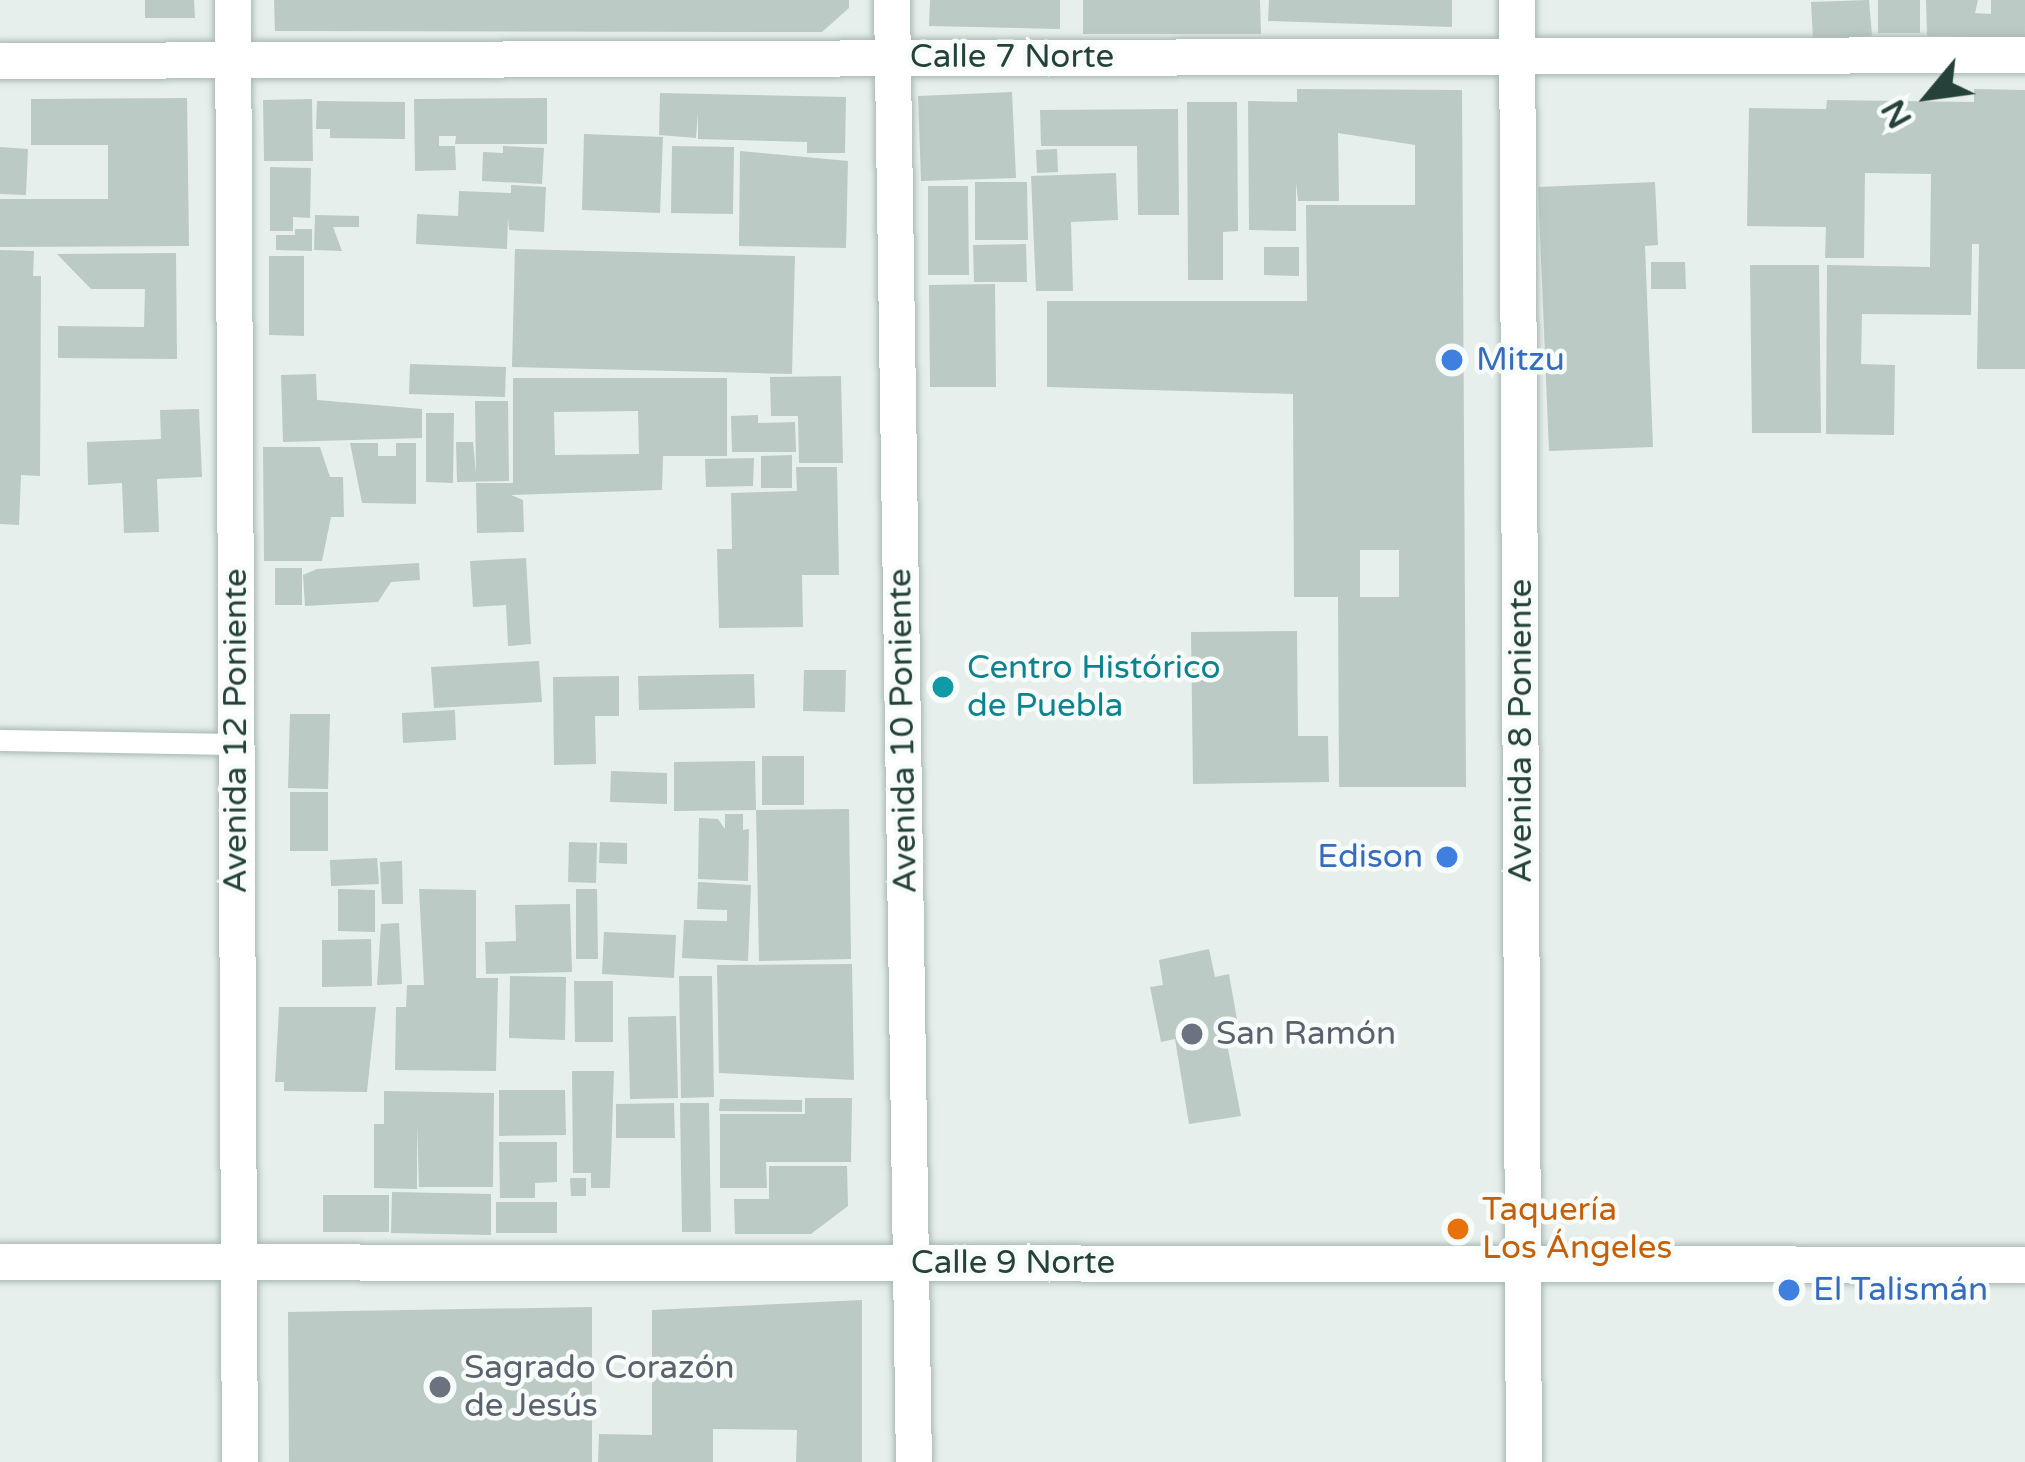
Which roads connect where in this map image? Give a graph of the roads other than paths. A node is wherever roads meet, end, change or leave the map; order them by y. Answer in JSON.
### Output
{"nodes":[{"id":1,"x":233,"y":0,"type":"edge"},
{"id":2,"x":892,"y":0,"type":"edge"},
{"id":3,"x":1517,"y":0,"type":"edge"},
{"id":4,"x":2025,"y":55,"type":"edge"},
{"id":5,"x":1517,"y":56,"type":"junction"},
{"id":6,"x":893,"y":58,"type":"junction"},
{"id":7,"x":234,"y":59,"type":"junction"},
{"id":8,"x":0,"y":62,"type":"edge"},
{"id":9,"x":0,"y":740,"type":"edge"},
{"id":10,"x":236,"y":744,"type":"junction"},
{"id":11,"x":0,"y":1262,"type":"edge"},
{"id":12,"x":239,"y":1262,"type":"junction"},
{"id":13,"x":911,"y":1263,"type":"junction"},
{"id":14,"x":1523,"y":1264,"type":"junction"},
{"id":15,"x":2025,"y":1265,"type":"edge"},
{"id":16,"x":240,"y":1462,"type":"edge"},
{"id":17,"x":914,"y":1462,"type":"edge"},
{"id":18,"x":1524,"y":1462,"type":"edge"}],
"edges":[{"from":1,"to":7,"type":"street","name":"Avenida 12 Poniente"},
{"from":2,"to":6,"type":"street","name":"Avenida 10 Poniente"},
{"from":3,"to":5,"type":"street","name":"Avenida 8 Poniente"},
{"from":4,"to":5,"type":"street","name":"Calle 7 Norte"},
{"from":5,"to":6,"type":"street","name":"Calle 7 Norte"},
{"from":5,"to":14,"type":"street","name":"Avenida 8 Poniente"},
{"from":6,"to":7,"type":"street","name":"Calle 7 Norte"},
{"from":6,"to":13,"type":"street","name":"Avenida 10 Poniente"},
{"from":7,"to":8,"type":"street","name":"Calle 7 Norte"},
{"from":7,"to":10,"type":"street","name":"Avenida 12 Poniente"},
{"from":9,"to":10,"type":"lane"},
{"from":10,"to":12,"type":"street","name":"Avenida 12 Poniente"},
{"from":11,"to":12,"type":"street","name":"Calle 9 Norte"},
{"from":12,"to":13,"type":"street","name":"Calle 9 Norte"},
{"from":12,"to":16,"type":"street","name":"Avenida 12 Poniente"},
{"from":13,"to":14,"type":"street","name":"Calle 9 Norte"},
{"from":13,"to":17,"type":"street","name":"Avenida 10 Poniente"},
{"from":14,"to":15,"type":"street","name":"Calle 9 Norte"},
{"from":14,"to":18,"type":"street","name":"Avenida 8 Poniente"}]}
